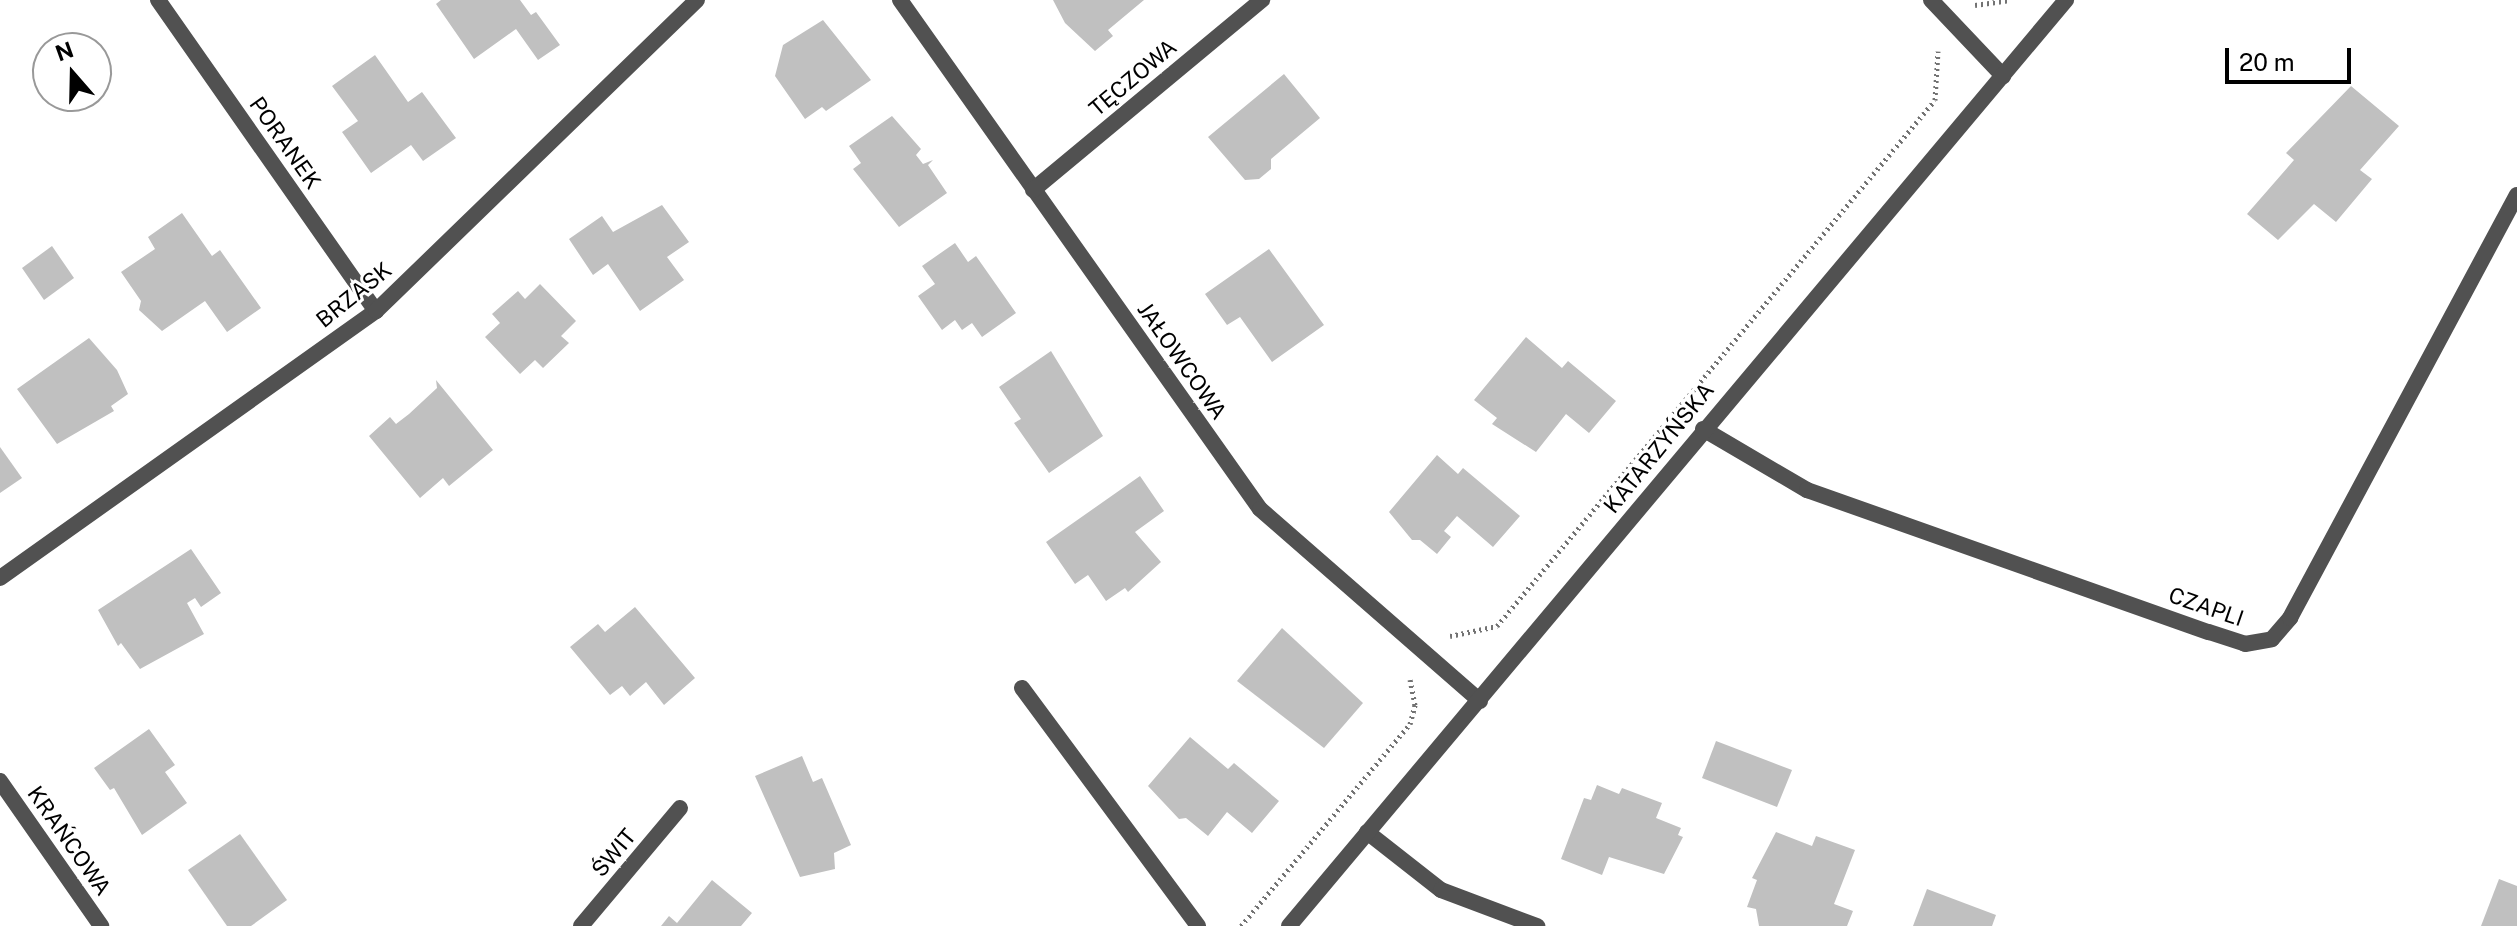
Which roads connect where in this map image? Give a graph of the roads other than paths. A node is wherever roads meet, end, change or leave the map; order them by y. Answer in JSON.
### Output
{"nodes":[{"id":1,"x":158,"y":0,"type":"edge"},
{"id":2,"x":697,"y":0,"type":"edge"},
{"id":3,"x":900,"y":0,"type":"edge"},
{"id":4,"x":1262,"y":0,"type":"edge"},
{"id":5,"x":1931,"y":0,"type":"edge"},
{"id":6,"x":2066,"y":0,"type":"edge"},
{"id":7,"x":2003,"y":76,"type":"junction"},
{"id":8,"x":1033,"y":190,"type":"junction"},
{"id":9,"x":2517,"y":195,"type":"edge"},
{"id":10,"x":376,"y":311,"type":"junction"},
{"id":11,"x":1703,"y":429,"type":"junction"},
{"id":12,"x":0,"y":578,"type":"edge"},
{"id":13,"x":1022,"y":688,"type":"dead end"},
{"id":14,"x":1480,"y":701,"type":"junction"},
{"id":15,"x":0,"y":781,"type":"edge"},
{"id":16,"x":680,"y":808,"type":"dead end"},
{"id":17,"x":1367,"y":832,"type":"junction"},
{"id":18,"x":101,"y":926,"type":"edge"},
{"id":19,"x":581,"y":926,"type":"edge"},
{"id":20,"x":1198,"y":926,"type":"edge"},
{"id":21,"x":1289,"y":926,"type":"edge"},
{"id":22,"x":1537,"y":926,"type":"edge"}],
"edges":[{"from":1,"to":10,"type":"street","name":"PORANEK"},
{"from":2,"to":10,"type":"street","name":"BRZASK"},
{"from":3,"to":8,"type":"street","name":"JAŁOWCOWA"},
{"from":4,"to":8,"type":"street","name":"TĘCZOWA"},
{"from":5,"to":7,"type":"street"},
{"from":6,"to":7,"type":"street","name":"KATARZYŃSKA"},
{"from":7,"to":11,"type":"street","name":"KATARZYŃSKA"},
{"from":8,"to":14,"type":"street","name":"JAŁOWCOWA"},
{"from":9,"to":11,"type":"street","name":"CZAPLI"},
{"from":10,"to":12,"type":"street","name":"BRZASK"},
{"from":11,"to":14,"type":"street","name":"KATARZYŃSKA"},
{"from":13,"to":20,"type":"street"},
{"from":14,"to":17,"type":"street","name":"KATARZYŃSKA"},
{"from":15,"to":18,"type":"street","name":"KRAŃCOWA"},
{"from":16,"to":19,"type":"street","name":"ŚWIT"},
{"from":17,"to":21,"type":"street","name":"KATARZYŃSKA"},
{"from":17,"to":22,"type":"street"}]}
